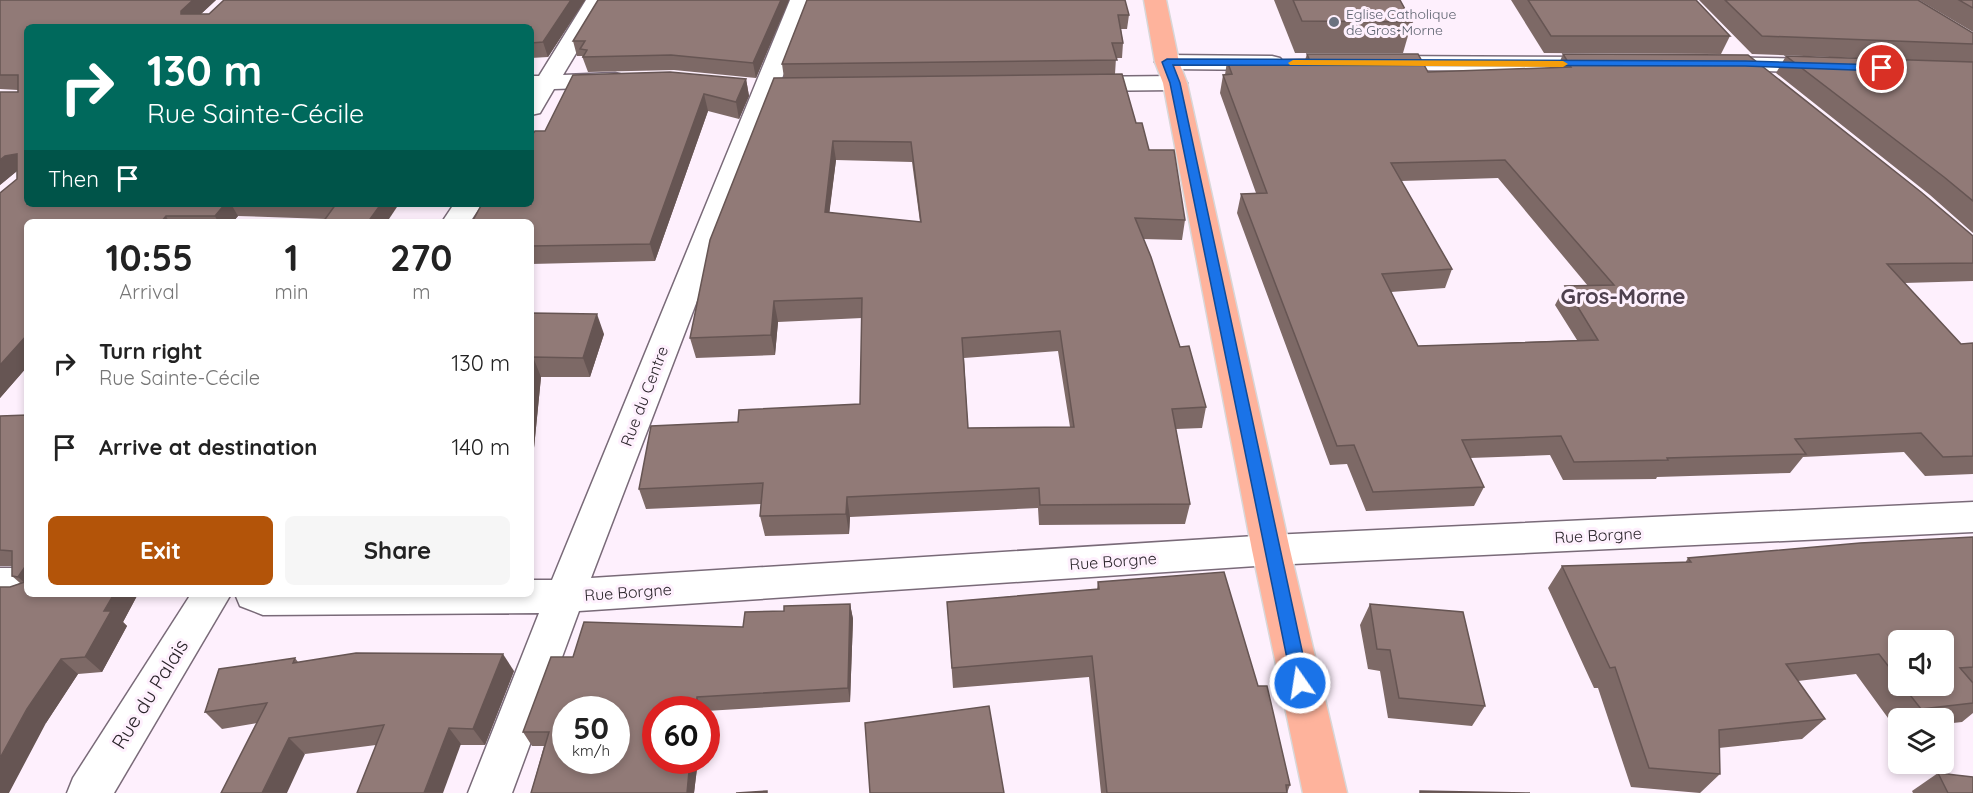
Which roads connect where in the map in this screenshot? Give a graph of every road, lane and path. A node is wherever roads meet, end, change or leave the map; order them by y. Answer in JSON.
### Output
{"nodes":[{"id":1,"x":597,"y":0,"type":"edge"},
{"id":2,"x":801,"y":0,"type":"edge"},
{"id":3,"x":1155,"y":0,"type":"edge"},
{"id":4,"x":1722,"y":40,"type":"edge"},
{"id":5,"x":1298,"y":63,"type":"edge"},
{"id":6,"x":1357,"y":63,"type":"edge"},
{"id":7,"x":1745,"y":63,"type":"junction"},
{"id":8,"x":1628,"y":64,"type":"edge"},
{"id":9,"x":1686,"y":64,"type":"edge"},
{"id":10,"x":1847,"y":67,"type":"edge"},
{"id":11,"x":1171,"y":73,"type":"junction"},
{"id":12,"x":640,"y":80,"type":"edge"},
{"id":13,"x":540,"y":82,"type":"edge"},
{"id":14,"x":1058,"y":85,"type":"edge"},
{"id":15,"x":1772,"y":86,"type":"edge"},
{"id":16,"x":534,"y":99,"type":"edge"},
{"id":17,"x":1973,"y":517,"type":"edge"},
{"id":18,"x":1271,"y":550,"type":"junction"},
{"id":19,"x":0,"y":584,"type":"edge"},
{"id":20,"x":24,"y":584,"type":"edge"},
{"id":21,"x":534,"y":596,"type":"edge"},
{"id":22,"x":565,"y":596,"type":"junction"},
{"id":23,"x":210,"y":597,"type":"edge"},
{"id":24,"x":259,"y":597,"type":"edge"},
{"id":25,"x":464,"y":597,"type":"edge"},
{"id":26,"x":89,"y":793,"type":"edge"},
{"id":27,"x":490,"y":793,"type":"edge"},
{"id":28,"x":1325,"y":793,"type":"edge"}],
"edges":[{"from":1,"to":13,"type":"street"},
{"from":2,"to":22,"type":"street","name":"Rue du Centre"},
{"from":3,"to":11,"type":"main road"},
{"from":4,"to":7,"type":"street"},
{"from":5,"to":11,"type":"street"},
{"from":6,"to":8,"type":"street"},
{"from":7,"to":9,"type":"street"},
{"from":7,"to":10,"type":"street"},
{"from":7,"to":15,"type":"street"},
{"from":11,"to":14,"type":"street"},
{"from":11,"to":18,"type":"main road"},
{"from":12,"to":13,"type":"street"},
{"from":13,"to":16,"type":"street"},
{"from":17,"to":18,"type":"street","name":"Rue Borgne"},
{"from":18,"to":22,"type":"street","name":"Rue Borgne"},
{"from":18,"to":28,"type":"main road"},
{"from":19,"to":20,"type":"street"},
{"from":21,"to":22,"type":"street","name":"Rue Borgne"},
{"from":22,"to":27,"type":"street","name":"Rue du Centre"},
{"from":23,"to":26,"type":"street","name":"Rue du Palais"},
{"from":24,"to":25,"type":"street","name":"Rue Borgne"}]}
